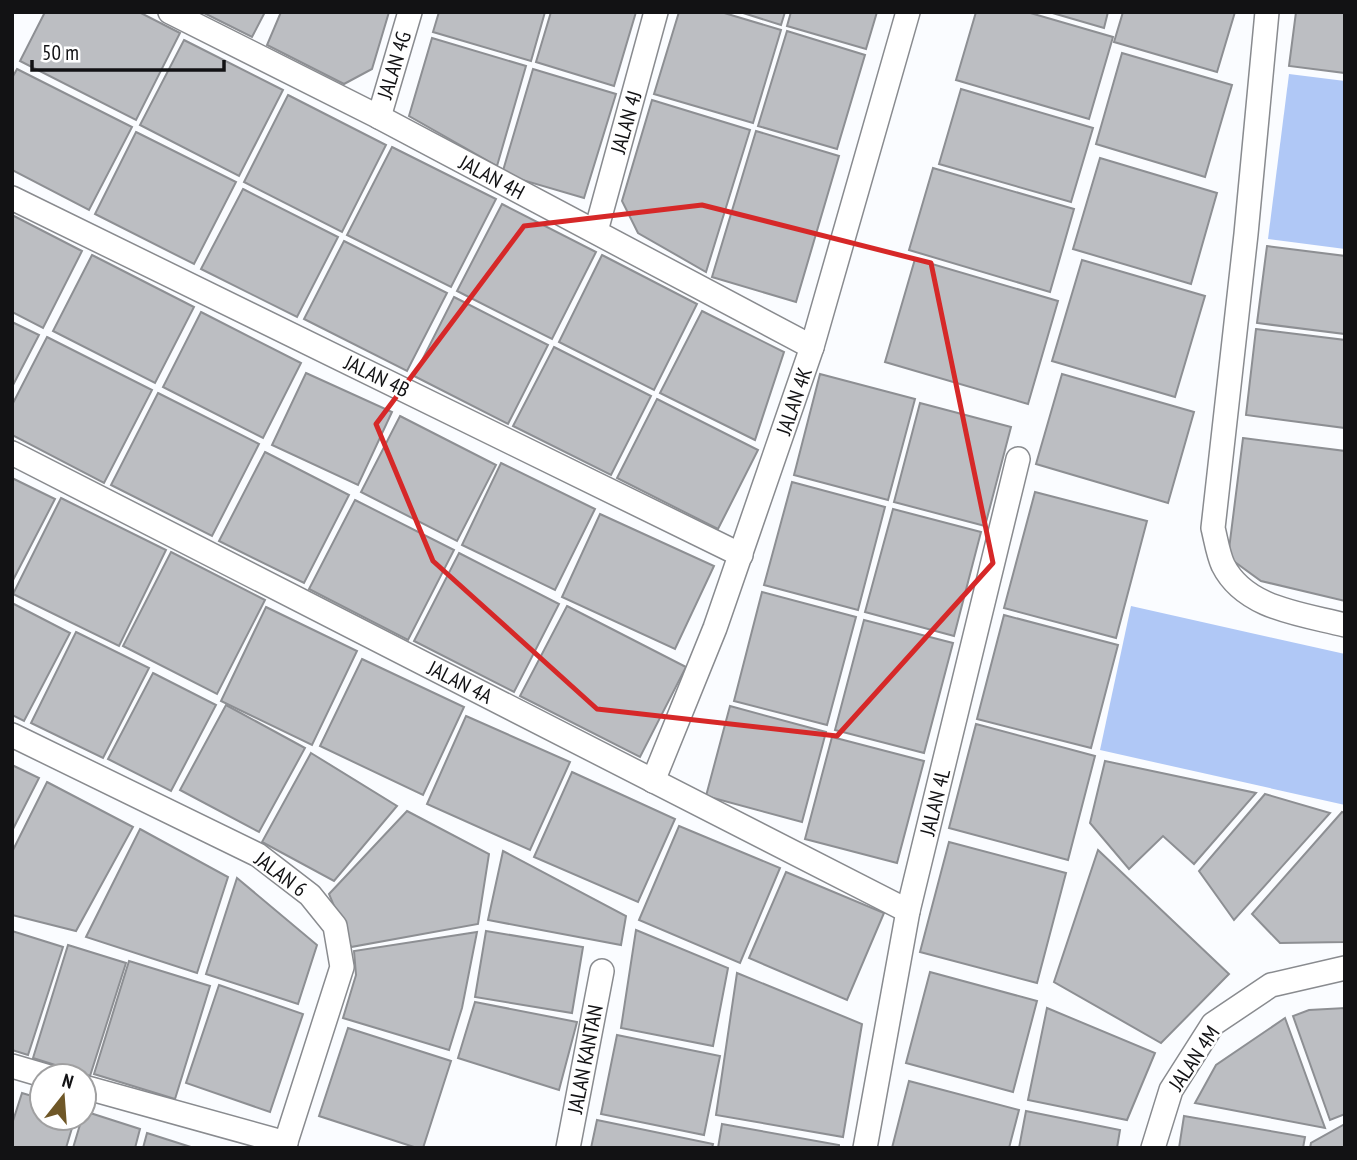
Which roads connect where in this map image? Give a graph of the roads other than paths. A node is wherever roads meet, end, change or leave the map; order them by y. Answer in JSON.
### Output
{"nodes":[{"id":1,"x":170,"y":12,"type":"edge"},
{"id":2,"x":410,"y":12,"type":"edge"},
{"id":3,"x":656,"y":12,"type":"edge"},
{"id":4,"x":908,"y":12,"type":"edge"},
{"id":5,"x":1267,"y":12,"type":"edge"},
{"id":6,"x":379,"y":117,"type":"junction"},
{"id":7,"x":12,"y":198,"type":"edge"},
{"id":8,"x":596,"y":231,"type":"junction"},
{"id":9,"x":812,"y":347,"type":"junction"},
{"id":10,"x":12,"y":453,"type":"edge"},
{"id":11,"x":1018,"y":459,"type":"dead end"},
{"id":12,"x":741,"y":555,"type":"junction"},
{"id":13,"x":1345,"y":625,"type":"edge"},
{"id":14,"x":12,"y":735,"type":"edge"},
{"id":15,"x":653,"y":781,"type":"junction"},
{"id":16,"x":908,"y":911,"type":"junction"},
{"id":17,"x":1345,"y":968,"type":"edge"},
{"id":18,"x":602,"y":971,"type":"dead end"},
{"id":19,"x":98,"y":1091,"type":"edge"},
{"id":20,"x":285,"y":1146,"type":"edge"},
{"id":21,"x":568,"y":1148,"type":"edge"},
{"id":22,"x":865,"y":1148,"type":"edge"},
{"id":23,"x":1153,"y":1148,"type":"edge"}],
"edges":[{"from":1,"to":6,"type":"street","name":"JALAN 4H"},
{"from":2,"to":6,"type":"street","name":"JALAN 4G"},
{"from":3,"to":8,"type":"street","name":"JALAN 4J"},
{"from":4,"to":9,"type":"street","name":"JALAN 4K"},
{"from":5,"to":13,"type":"street"},
{"from":6,"to":8,"type":"street","name":"JALAN 4H"},
{"from":7,"to":12,"type":"street","name":"JALAN 4B"},
{"from":8,"to":9,"type":"street","name":"JALAN 4H"},
{"from":9,"to":12,"type":"street","name":"JALAN 4K"},
{"from":10,"to":15,"type":"street","name":"JALAN 4A"},
{"from":11,"to":16,"type":"street","name":"JALAN 4L"},
{"from":12,"to":15,"type":"street","name":"JALAN 4K"},
{"from":14,"to":20,"type":"street","name":"JALAN 6"},
{"from":15,"to":16,"type":"street","name":"JALAN 4A"},
{"from":16,"to":22,"type":"street","name":"JALAN 4L"},
{"from":17,"to":23,"type":"street","name":"JALAN 4M"},
{"from":18,"to":21,"type":"street","name":"JALAN KANTAN"},
{"from":19,"to":20,"type":"street"}]}
